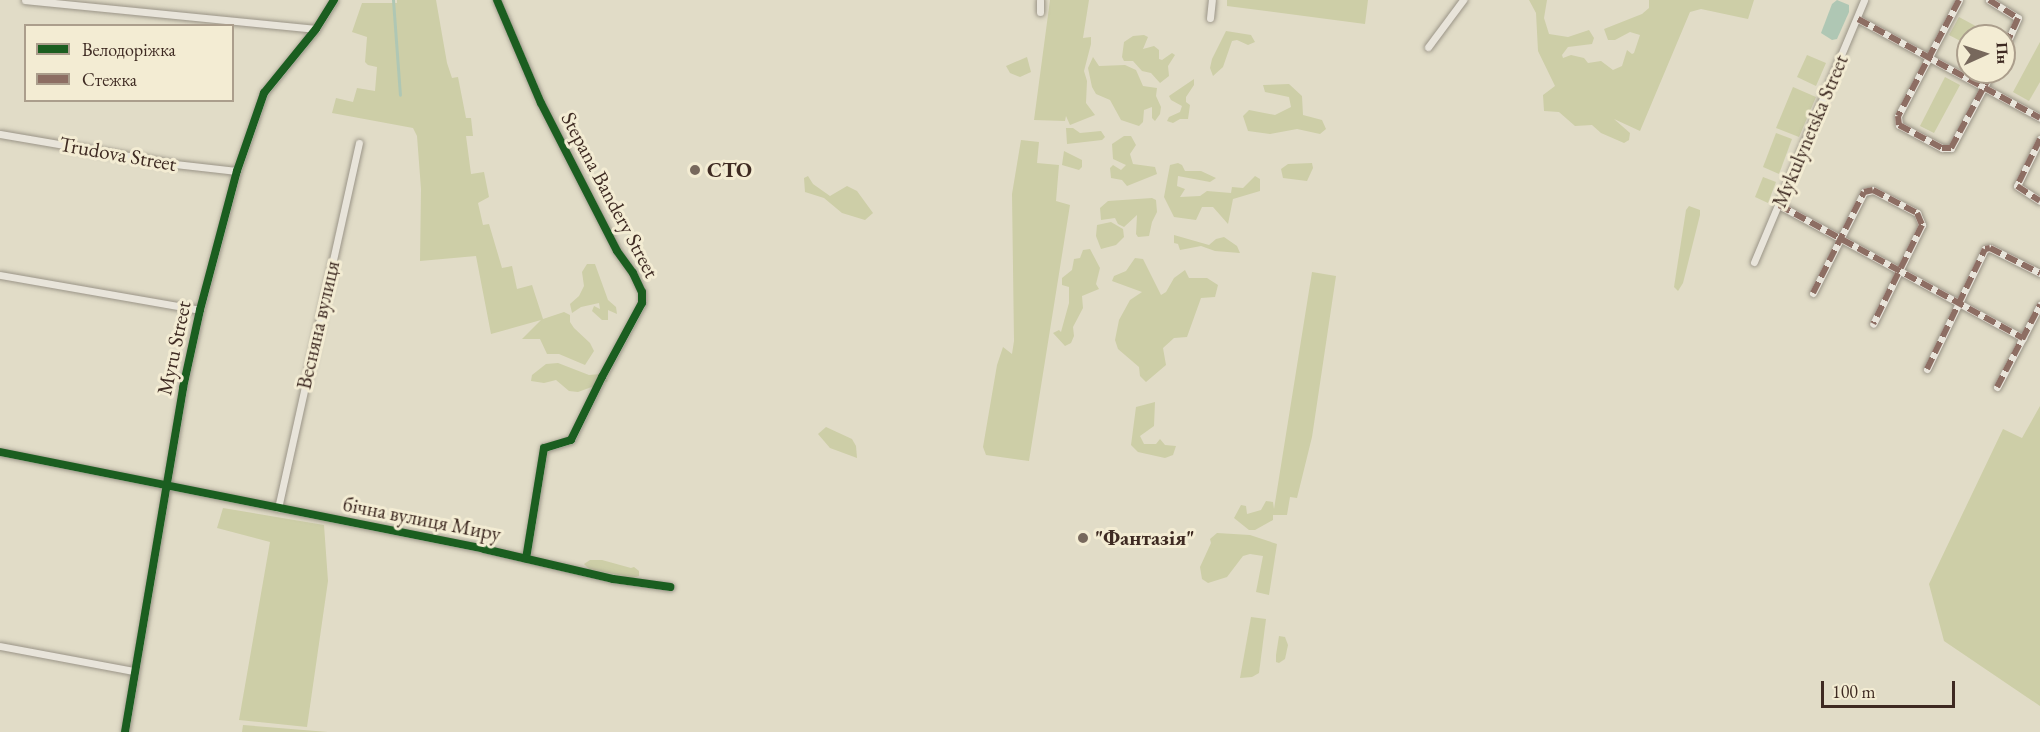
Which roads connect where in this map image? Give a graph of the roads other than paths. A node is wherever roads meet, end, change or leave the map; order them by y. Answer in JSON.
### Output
{"nodes":[{"id":1,"x":25,"y":0,"type":"edge"},
{"id":2,"x":334,"y":0,"type":"edge"},
{"id":3,"x":497,"y":0,"type":"edge"},
{"id":4,"x":1040,"y":0,"type":"edge"},
{"id":5,"x":1212,"y":0,"type":"edge"},
{"id":6,"x":1463,"y":0,"type":"edge"},
{"id":7,"x":1864,"y":0,"type":"edge"},
{"id":8,"x":1959,"y":0,"type":"edge"},
{"id":9,"x":1989,"y":0,"type":"edge"},
{"id":10,"x":1040,"y":12,"type":"dead end"},
{"id":11,"x":1210,"y":18,"type":"dead end"},
{"id":12,"x":1858,"y":19,"type":"junction"},
{"id":13,"x":2015,"y":24,"type":"edge"},
{"id":14,"x":316,"y":29,"type":"junction"},
{"id":15,"x":1428,"y":47,"type":"dead end"},
{"id":16,"x":1927,"y":57,"type":"junction"},
{"id":17,"x":1986,"y":84,"type":"edge"},
{"id":18,"x":1984,"y":88,"type":"junction"},
{"id":19,"x":2040,"y":118,"type":"edge"},
{"id":20,"x":0,"y":134,"type":"edge"},
{"id":21,"x":2040,"y":139,"type":"edge"},
{"id":22,"x":359,"y":143,"type":"dead end"},
{"id":23,"x":237,"y":171,"type":"junction"},
{"id":24,"x":2040,"y":201,"type":"edge"},
{"id":25,"x":1779,"y":205,"type":"junction"},
{"id":26,"x":1840,"y":238,"type":"junction"},
{"id":27,"x":1754,"y":262,"type":"dead end"},
{"id":28,"x":1900,"y":272,"type":"junction"},
{"id":29,"x":2040,"y":273,"type":"edge"},
{"id":30,"x":0,"y":275,"type":"edge"},
{"id":31,"x":1814,"y":293,"type":"dead end"},
{"id":32,"x":1957,"y":304,"type":"junction"},
{"id":33,"x":2040,"y":305,"type":"edge"},
{"id":34,"x":200,"y":310,"type":"junction"},
{"id":35,"x":1873,"y":324,"type":"dead end"},
{"id":36,"x":2023,"y":338,"type":"junction"},
{"id":37,"x":1927,"y":369,"type":"dead end"},
{"id":38,"x":1997,"y":387,"type":"dead end"},
{"id":39,"x":0,"y":452,"type":"edge"},
{"id":40,"x":167,"y":484,"type":"junction"},
{"id":41,"x":278,"y":508,"type":"junction"},
{"id":42,"x":526,"y":559,"type":"junction"},
{"id":43,"x":670,"y":587,"type":"dead end"},
{"id":44,"x":0,"y":646,"type":"edge"},
{"id":45,"x":133,"y":671,"type":"junction"},
{"id":46,"x":125,"y":732,"type":"edge"}],
"edges":[{"from":1,"to":14,"type":"street"},
{"from":2,"to":14,"type":"street","name":"Myru Street"},
{"from":3,"to":42,"type":"street","name":"Stepana Bandery Street"},
{"from":4,"to":10,"type":"street"},
{"from":5,"to":11,"type":"street"},
{"from":6,"to":15,"type":"street"},
{"from":7,"to":12,"type":"street","name":"Mykulynetska Street"},
{"from":8,"to":16,"type":"street"},
{"from":9,"to":13,"type":"street"},
{"from":12,"to":16,"type":"street"},
{"from":12,"to":25,"type":"street","name":"Mykulynetska Street"},
{"from":14,"to":23,"type":"street","name":"Myru Street"},
{"from":16,"to":18,"type":"street"},
{"from":16,"to":18,"type":"street"},
{"from":17,"to":18,"type":"street"},
{"from":18,"to":19,"type":"street"},
{"from":20,"to":23,"type":"street","name":"Trudova Street"},
{"from":21,"to":24,"type":"street"},
{"from":22,"to":41,"type":"street","name":"Весняна вулиця"},
{"from":23,"to":34,"type":"street","name":"Myru Street"},
{"from":25,"to":26,"type":"street"},
{"from":25,"to":27,"type":"street","name":"Mykulynetska Street"},
{"from":26,"to":28,"type":"street"},
{"from":26,"to":28,"type":"street"},
{"from":26,"to":31,"type":"street"},
{"from":28,"to":32,"type":"street"},
{"from":28,"to":35,"type":"street"},
{"from":29,"to":32,"type":"street"},
{"from":30,"to":34,"type":"street"},
{"from":32,"to":36,"type":"street"},
{"from":32,"to":37,"type":"street"},
{"from":33,"to":36,"type":"street"},
{"from":34,"to":40,"type":"street","name":"Myru Street"},
{"from":36,"to":38,"type":"street"},
{"from":39,"to":40,"type":"street","name":"бічна вулиця Миру"},
{"from":40,"to":41,"type":"street","name":"бічна вулиця Миру"},
{"from":40,"to":45,"type":"street","name":"Myru Street"},
{"from":41,"to":42,"type":"street","name":"бічна вулиця Миру"},
{"from":42,"to":43,"type":"street","name":"бічна вулиця Миру"},
{"from":44,"to":45,"type":"street"},
{"from":45,"to":46,"type":"street","name":"Myru Street"}]}
